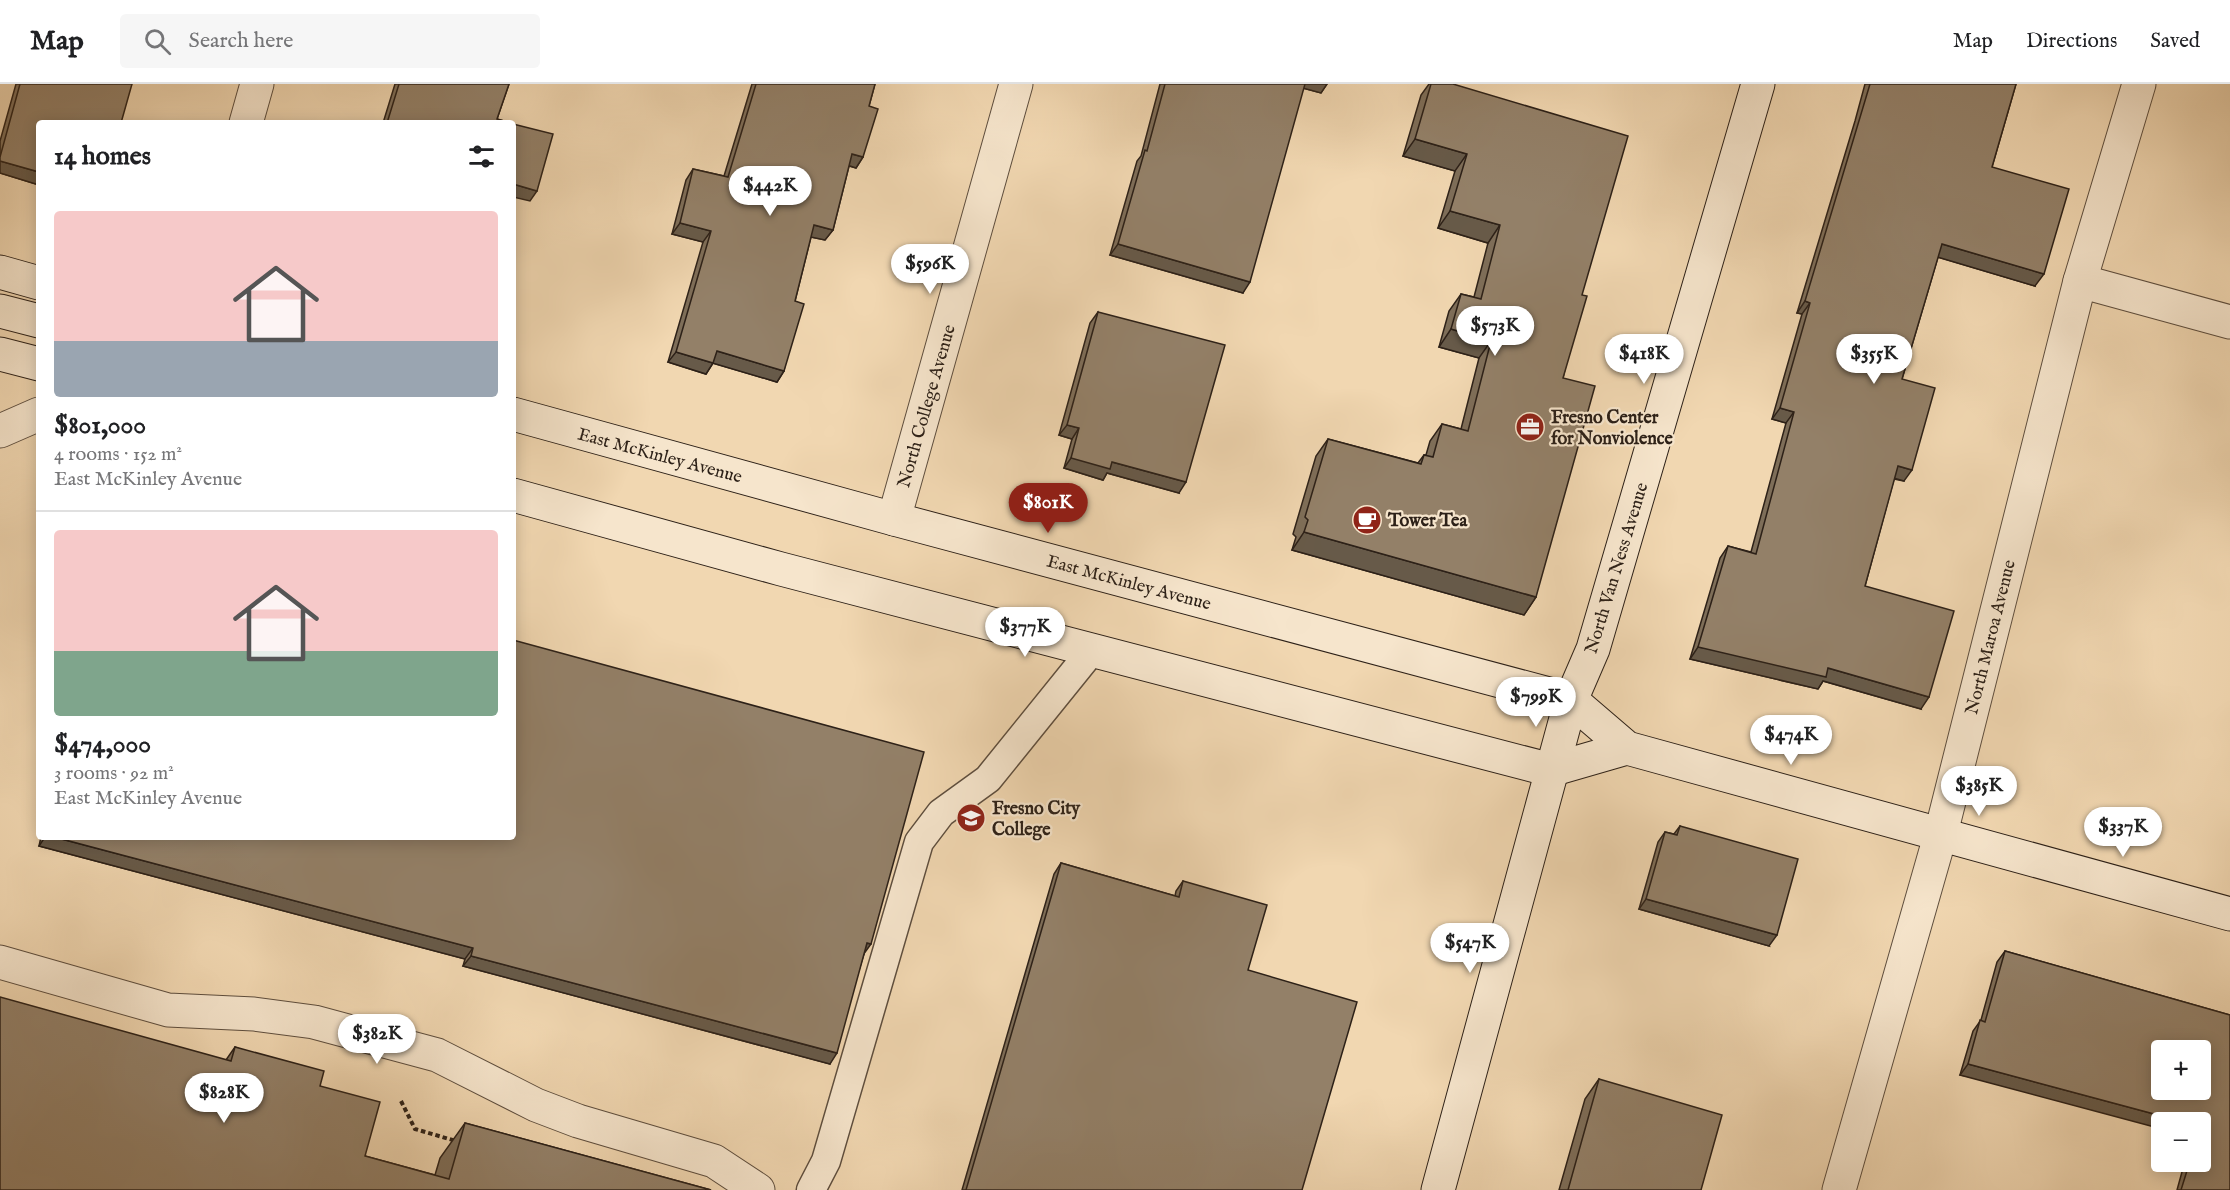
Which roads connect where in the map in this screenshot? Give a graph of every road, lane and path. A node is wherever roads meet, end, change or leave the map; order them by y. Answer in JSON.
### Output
{"nodes":[{"id":1,"x":257,"y":84,"type":"edge"},
{"id":2,"x":1016,"y":84,"type":"edge"},
{"id":3,"x":1758,"y":84,"type":"edge"},
{"id":4,"x":2139,"y":84,"type":"edge"},
{"id":5,"x":247,"y":120,"type":"edge"},
{"id":6,"x":0,"y":272,"type":"edge"},
{"id":7,"x":2080,"y":281,"type":"junction"},
{"id":8,"x":36,"y":282,"type":"edge"},
{"id":9,"x":0,"y":311,"type":"edge"},
{"id":10,"x":36,"y":320,"type":"edge"},
{"id":11,"x":2230,"y":322,"type":"edge"},
{"id":12,"x":0,"y":354,"type":"edge"},
{"id":13,"x":36,"y":363,"type":"edge"},
{"id":14,"x":36,"y":415,"type":"edge"},
{"id":15,"x":516,"y":415,"type":"edge"},
{"id":16,"x":0,"y":431,"type":"edge"},
{"id":17,"x":516,"y":496,"type":"edge"},
{"id":18,"x":894,"y":519,"type":"junction"},
{"id":19,"x":1093,"y":649,"type":"junction"},
{"id":20,"x":1571,"y":700,"type":"junction"},
{"id":21,"x":1627,"y":748,"type":"junction"},
{"id":22,"x":1551,"y":770,"type":"junction"},
{"id":23,"x":1941,"y":833,"type":"junction"},
{"id":24,"x":2230,"y":914,"type":"edge"},
{"id":25,"x":0,"y":962,"type":"edge"},
{"id":26,"x":401,"y":1101,"type":"dead end"},
{"id":27,"x":460,"y":1142,"type":"edge"},
{"id":28,"x":758,"y":1190,"type":"edge"},
{"id":29,"x":811,"y":1190,"type":"edge"},
{"id":30,"x":1438,"y":1190,"type":"edge"},
{"id":31,"x":1839,"y":1190,"type":"edge"}],
"edges":[{"from":1,"to":5,"type":"main road"},
{"from":2,"to":18,"type":"main road","name":"North College Avenue"},
{"from":3,"to":20,"type":"main road","name":"North Van Ness Avenue"},
{"from":4,"to":7,"type":"main road","name":"North Maroa Avenue"},
{"from":6,"to":8,"type":"main road"},
{"from":7,"to":11,"type":"main road"},
{"from":7,"to":23,"type":"main road","name":"North Maroa Avenue"},
{"from":9,"to":10,"type":"main road"},
{"from":12,"to":13,"type":"main road"},
{"from":14,"to":16,"type":"main road"},
{"from":15,"to":18,"type":"main road","name":"East McKinley Avenue"},
{"from":17,"to":19,"type":"main road"},
{"from":18,"to":20,"type":"main road","name":"East McKinley Avenue"},
{"from":19,"to":22,"type":"main road"},
{"from":19,"to":29,"type":"lane"},
{"from":20,"to":21,"type":"main road","name":"East McKinley Avenue"},
{"from":20,"to":22,"type":"main road","name":"North Van Ness Avenue"},
{"from":21,"to":22,"type":"main road"},
{"from":21,"to":23,"type":"main road","name":"East McKinley Avenue"},
{"from":22,"to":30,"type":"main road","name":"North Van Ness Avenue"},
{"from":23,"to":24,"type":"main road","name":"East McKinley Avenue"},
{"from":23,"to":31,"type":"main road","name":"North Maroa Avenue"},
{"from":25,"to":28,"type":"main road"},
{"from":26,"to":27,"type":"path"}]}
